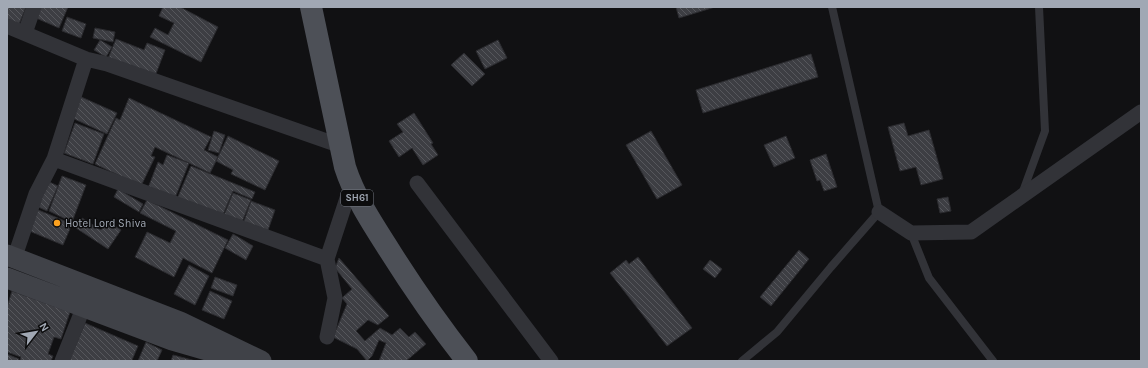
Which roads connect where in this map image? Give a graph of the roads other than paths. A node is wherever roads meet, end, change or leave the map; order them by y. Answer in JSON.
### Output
{"nodes":[{"id":1,"x":34,"y":7,"type":"edge"},
{"id":2,"x":311,"y":7,"type":"edge"},
{"id":3,"x":832,"y":7,"type":"edge"},
{"id":4,"x":1039,"y":7,"type":"edge"},
{"id":5,"x":7,"y":26,"type":"edge"},
{"id":6,"x":25,"y":33,"type":"junction"},
{"id":7,"x":86,"y":59,"type":"junction"},
{"id":8,"x":1141,"y":112,"type":"edge"},
{"id":9,"x":341,"y":146,"type":"junction"},
{"id":10,"x":54,"y":159,"type":"junction"},
{"id":11,"x":417,"y":183,"type":"dead end"},
{"id":12,"x":351,"y":186,"type":"junction"},
{"id":13,"x":1021,"y":197,"type":"junction"},
{"id":14,"x":879,"y":212,"type":"junction"},
{"id":15,"x":911,"y":233,"type":"junction"},
{"id":16,"x":11,"y":257,"type":"edge"},
{"id":17,"x":327,"y":259,"type":"junction"},
{"id":18,"x":8,"y":281,"type":"edge"},
{"id":19,"x":84,"y":306,"type":"junction"},
{"id":20,"x":327,"y":337,"type":"dead end"},
{"id":21,"x":255,"y":358,"type":"edge"},
{"id":22,"x":62,"y":361,"type":"edge"},
{"id":23,"x":467,"y":361,"type":"edge"},
{"id":24,"x":551,"y":361,"type":"edge"},
{"id":25,"x":742,"y":361,"type":"edge"},
{"id":26,"x":993,"y":361,"type":"edge"}],
"edges":[{"from":1,"to":6,"type":"street"},
{"from":2,"to":9,"type":"main road","number":"SH61"},
{"from":3,"to":14,"type":"lane"},
{"from":4,"to":13,"type":"lane"},
{"from":5,"to":6,"type":"street"},
{"from":6,"to":7,"type":"street"},
{"from":7,"to":9,"type":"street"},
{"from":7,"to":10,"type":"street"},
{"from":8,"to":13,"type":"street"},
{"from":9,"to":12,"type":"main road","number":"SH61"},
{"from":10,"to":16,"type":"street"},
{"from":10,"to":17,"type":"street"},
{"from":11,"to":24,"type":"street"},
{"from":12,"to":17,"type":"street"},
{"from":12,"to":23,"type":"main road","number":"SH61"},
{"from":13,"to":15,"type":"street"},
{"from":14,"to":15,"type":"street"},
{"from":14,"to":25,"type":"lane"},
{"from":15,"to":26,"type":"lane"},
{"from":16,"to":21,"type":"street"},
{"from":17,"to":20,"type":"street"},
{"from":18,"to":19,"type":"street"},
{"from":19,"to":21,"type":"street"},
{"from":19,"to":22,"type":"street"}]}
